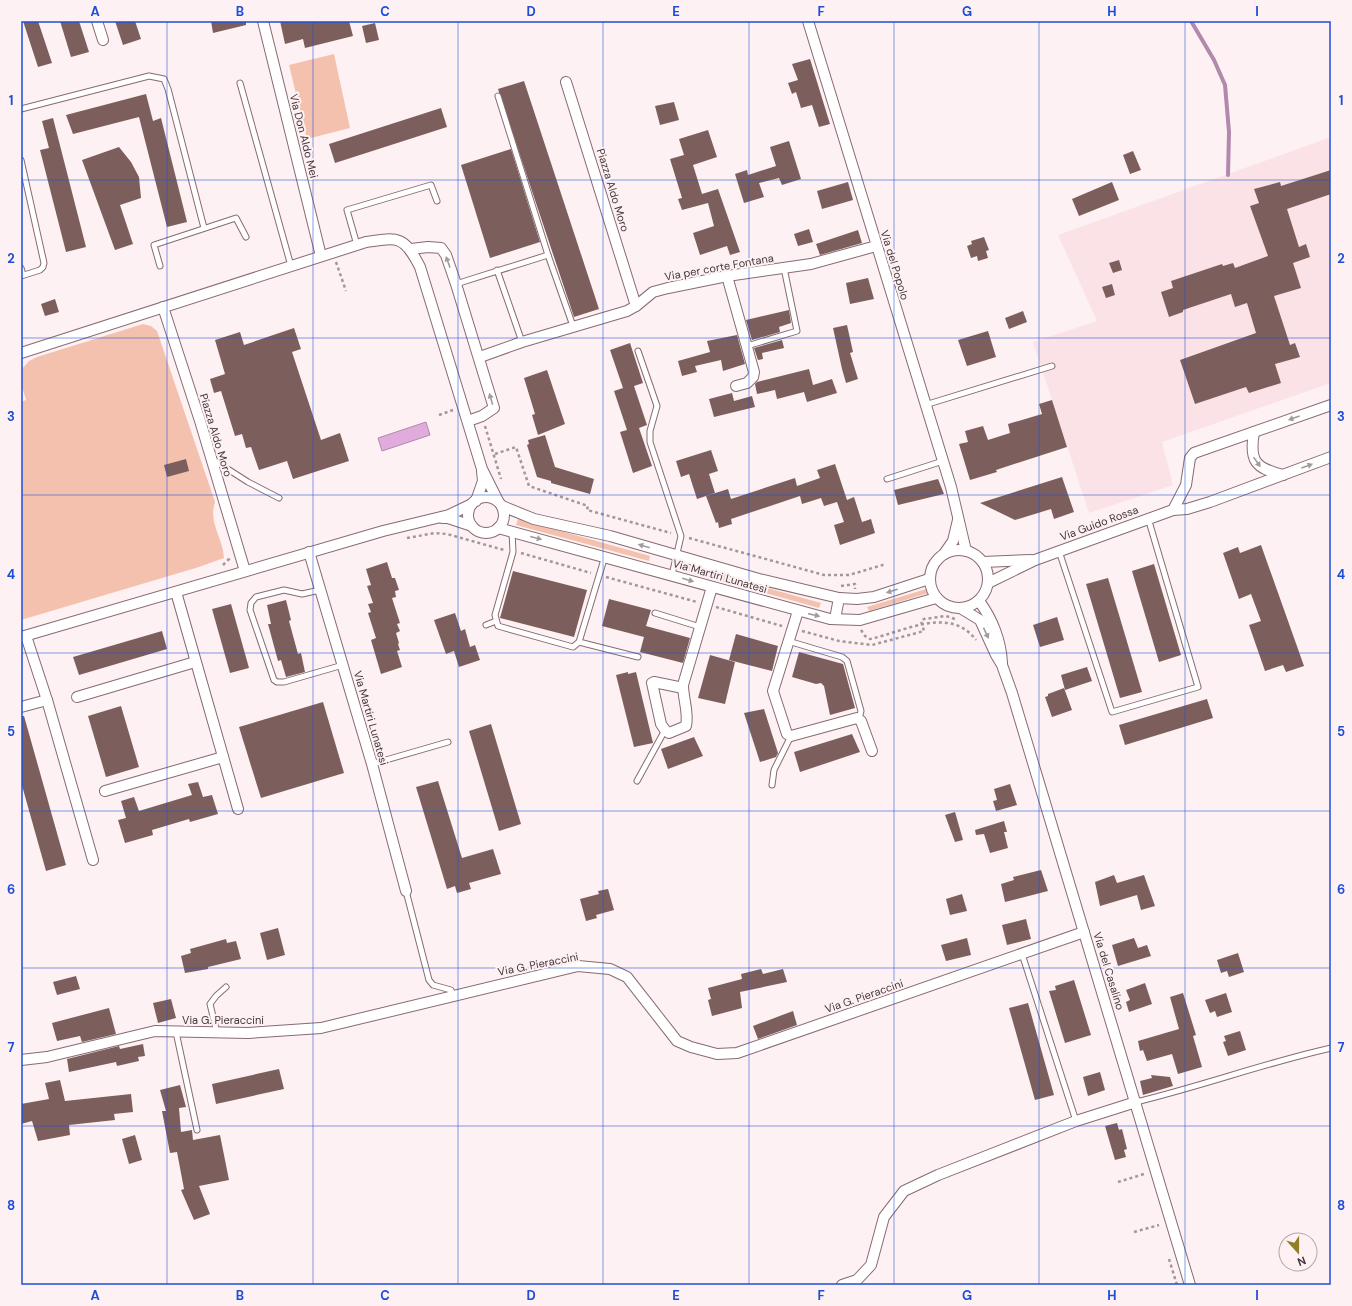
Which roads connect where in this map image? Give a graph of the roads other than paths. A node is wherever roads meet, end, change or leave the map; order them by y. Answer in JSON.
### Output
{"nodes":[{"id":1,"x":96,"y":21,"type":"edge"},
{"id":2,"x":263,"y":21,"type":"edge"},
{"id":3,"x":808,"y":21,"type":"edge"},
{"id":4,"x":103,"y":40,"type":"dead end"},
{"id":5,"x":566,"y":82,"type":"dead end"},
{"id":6,"x":240,"y":83,"type":"dead end"},
{"id":7,"x":498,"y":96,"type":"dead end"},
{"id":8,"x":21,"y":109,"type":"edge"},
{"id":9,"x":21,"y":160,"type":"edge"},
{"id":10,"x":23,"y":178,"type":"edge"},
{"id":11,"x":437,"y":201,"type":"dead end"},
{"id":12,"x":204,"y":228,"type":"junction"},
{"id":13,"x":246,"y":237,"type":"dead end"},
{"id":14,"x":357,"y":245,"type":"junction"},
{"id":15,"x":876,"y":246,"type":"junction"},
{"id":16,"x":411,"y":249,"type":"junction"},
{"id":17,"x":548,"y":254,"type":"junction"},
{"id":18,"x":321,"y":256,"type":"junction"},
{"id":19,"x":160,"y":266,"type":"dead end"},
{"id":20,"x":291,"y":266,"type":"junction"},
{"id":21,"x":21,"y":268,"type":"edge"},
{"id":22,"x":784,"y":268,"type":"junction"},
{"id":23,"x":497,"y":270,"type":"junction"},
{"id":24,"x":22,"y":276,"type":"edge"},
{"id":25,"x":727,"y":276,"type":"junction"},
{"id":26,"x":456,"y":284,"type":"junction"},
{"id":27,"x":636,"y":306,"type":"junction"},
{"id":28,"x":163,"y":307,"type":"junction"},
{"id":29,"x":573,"y":326,"type":"junction"},
{"id":30,"x":522,"y":342,"type":"junction"},
{"id":31,"x":746,"y":346,"type":"junction"},
{"id":32,"x":638,"y":351,"type":"dead end"},
{"id":33,"x":21,"y":353,"type":"edge"},
{"id":34,"x":480,"y":357,"type":"junction"},
{"id":35,"x":1052,"y":366,"type":"dead end"},
{"id":36,"x":736,"y":386,"type":"dead end"},
{"id":37,"x":925,"y":404,"type":"junction"},
{"id":38,"x":1331,"y":405,"type":"edge"},
{"id":39,"x":468,"y":421,"type":"junction"},
{"id":40,"x":1254,"y":432,"type":"junction"},
{"id":41,"x":1331,"y":457,"type":"edge"},
{"id":42,"x":211,"y":459,"type":"junction"},
{"id":43,"x":943,"y":461,"type":"junction"},
{"id":44,"x":482,"y":469,"type":"junction"},
{"id":45,"x":1283,"y":475,"type":"junction"},
{"id":46,"x":887,"y":479,"type":"dead end"},
{"id":47,"x":280,"y":498,"type":"dead end"},
{"id":48,"x":474,"y":502,"type":"junction"},
{"id":49,"x":500,"y":503,"type":"junction"},
{"id":50,"x":1173,"y":510,"type":"junction"},
{"id":51,"x":958,"y":516,"type":"junction"},
{"id":52,"x":434,"y":518,"type":"junction"},
{"id":53,"x":1148,"y":518,"type":"junction"},
{"id":54,"x":472,"y":526,"type":"junction"},
{"id":55,"x":498,"y":528,"type":"junction"},
{"id":56,"x":512,"y":532,"type":"junction"},
{"id":57,"x":966,"y":551,"type":"junction"},
{"id":58,"x":1059,"y":551,"type":"junction"},
{"id":59,"x":308,"y":552,"type":"junction"},
{"id":60,"x":944,"y":554,"type":"junction"},
{"id":61,"x":605,"y":556,"type":"junction"},
{"id":62,"x":676,"y":556,"type":"junction"},
{"id":63,"x":1035,"y":560,"type":"junction"},
{"id":64,"x":983,"y":562,"type":"junction"},
{"id":65,"x":245,"y":571,"type":"junction"},
{"id":66,"x":672,"y":575,"type":"junction"},
{"id":67,"x":929,"y":579,"type":"junction"},
{"id":68,"x":988,"y":583,"type":"junction"},
{"id":69,"x":712,"y":586,"type":"junction"},
{"id":70,"x":320,"y":590,"type":"junction"},
{"id":71,"x":176,"y":592,"type":"junction"},
{"id":72,"x":839,"y":598,"type":"junction"},
{"id":73,"x":936,"y":598,"type":"junction"},
{"id":74,"x":979,"y":601,"type":"junction"},
{"id":75,"x":962,"y":608,"type":"junction"},
{"id":76,"x":798,"y":611,"type":"junction"},
{"id":77,"x":655,"y":613,"type":"dead end"},
{"id":78,"x":835,"y":619,"type":"junction"},
{"id":79,"x":496,"y":622,"type":"junction"},
{"id":80,"x":486,"y":625,"type":"dead end"},
{"id":81,"x":700,"y":627,"type":"junction"},
{"id":82,"x":23,"y":637,"type":"edge"},
{"id":83,"x":788,"y":641,"type":"junction"},
{"id":84,"x":579,"y":642,"type":"junction"},
{"id":85,"x":638,"y":657,"type":"dead end"},
{"id":86,"x":195,"y":662,"type":"junction"},
{"id":87,"x":343,"y":665,"type":"junction"},
{"id":88,"x":1002,"y":665,"type":"junction"},
{"id":89,"x":683,"y":688,"type":"junction"},
{"id":90,"x":77,"y":697,"type":"dead end"},
{"id":91,"x":47,"y":700,"type":"junction"},
{"id":92,"x":21,"y":707,"type":"edge"},
{"id":93,"x":859,"y":719,"type":"junction"},
{"id":94,"x":665,"y":730,"type":"junction"},
{"id":95,"x":791,"y":736,"type":"junction"},
{"id":96,"x":448,"y":742,"type":"dead end"},
{"id":97,"x":872,"y":751,"type":"dead end"},
{"id":98,"x":223,"y":757,"type":"junction"},
{"id":99,"x":372,"y":764,"type":"junction"},
{"id":100,"x":637,"y":781,"type":"dead end"},
{"id":101,"x":772,"y":785,"type":"dead end"},
{"id":102,"x":105,"y":791,"type":"dead end"},
{"id":103,"x":238,"y":809,"type":"dead end"},
{"id":104,"x":93,"y":860,"type":"dead end"},
{"id":105,"x":406,"y":891,"type":"joint"},
{"id":106,"x":1084,"y":932,"type":"junction"},
{"id":107,"x":1022,"y":954,"type":"junction"},
{"id":108,"x":226,"y":987,"type":"dead end"},
{"id":109,"x":453,"y":995,"type":"junction"},
{"id":110,"x":176,"y":1032,"type":"junction"},
{"id":111,"x":217,"y":1032,"type":"junction"},
{"id":112,"x":1331,"y":1048,"type":"edge"},
{"id":113,"x":21,"y":1060,"type":"edge"},
{"id":114,"x":1136,"y":1102,"type":"junction"},
{"id":115,"x":1076,"y":1121,"type":"junction"},
{"id":116,"x":197,"y":1130,"type":"dead end"},
{"id":117,"x":842,"y":1285,"type":"edge"},
{"id":118,"x":1190,"y":1285,"type":"edge"}],
"edges":[{"from":1,"to":4,"type":"street"},
{"from":2,"to":18,"type":"street","name":"Via Don Aldo Mei"},
{"from":3,"to":15,"type":"street","name":"Via del Popolo"},
{"from":5,"to":27,"type":"street","name":"Piazza Aldo Moro"},
{"from":6,"to":20,"type":"lane"},
{"from":7,"to":17,"type":"lane"},
{"from":8,"to":12,"type":"lane"},
{"from":9,"to":10,"type":"lane"},
{"from":10,"to":24,"type":"lane"},
{"from":11,"to":14,"type":"lane"},
{"from":12,"to":13,"type":"lane"},
{"from":12,"to":19,"type":"lane"},
{"from":14,"to":16,"type":"street"},
{"from":14,"to":18,"type":"street"},
{"from":15,"to":22,"type":"street","name":"Via per corte Fontana"},
{"from":15,"to":37,"type":"street","name":"Via del Popolo"},
{"from":26,"to":16,"type":"street","one_way":true},
{"from":16,"to":39,"type":"street"},
{"from":17,"to":23,"type":"lane"},
{"from":17,"to":29,"type":"lane"},
{"from":18,"to":20,"type":"street"},
{"from":20,"to":28,"type":"street"},
{"from":21,"to":24,"type":"lane"},
{"from":22,"to":25,"type":"street","name":"Via per corte Fontana"},
{"from":22,"to":31,"type":"lane"},
{"from":23,"to":26,"type":"lane"},
{"from":23,"to":30,"type":"lane"},
{"from":25,"to":27,"type":"street","name":"Via per corte Fontana"},
{"from":25,"to":31,"type":"street"},
{"from":26,"to":34,"type":"street"},
{"from":27,"to":29,"type":"street","name":"Via per corte Fontana"},
{"from":28,"to":33,"type":"street"},
{"from":28,"to":42,"type":"street","name":"Piazza Aldo Moro"},
{"from":29,"to":30,"type":"street","name":"Via per corte Fontana"},
{"from":30,"to":34,"type":"street","name":"Via per corte Fontana"},
{"from":31,"to":36,"type":"street"},
{"from":32,"to":62,"type":"lane"},
{"from":39,"to":34,"type":"street","one_way":true},
{"from":35,"to":37,"type":"lane"},
{"from":37,"to":43,"type":"street","name":"Via del Popolo"},
{"from":38,"to":40,"type":"street","one_way":true},
{"from":39,"to":44,"type":"street"},
{"from":40,"to":45,"type":"street","one_way":true},
{"from":40,"to":50,"type":"street"},
{"from":45,"to":41,"type":"street","name":"Via Guido Rossa","one_way":true},
{"from":42,"to":47,"type":"lane"},
{"from":42,"to":65,"type":"street","name":"Piazza Aldo Moro"},
{"from":43,"to":46,"type":"lane"},
{"from":43,"to":51,"type":"street","name":"Via del Popolo"},
{"from":44,"to":48,"type":"street"},
{"from":44,"to":49,"type":"street"},
{"from":45,"to":50,"type":"street","name":"Via Guido Rossa"},
{"from":48,"to":49,"type":"street","name":"Via Martiri Lunatesi"},
{"from":48,"to":52,"type":"street","name":"Via Martiri Lunatesi"},
{"from":48,"to":54,"type":"street"},
{"from":49,"to":55,"type":"street"},
{"from":62,"to":49,"type":"street","name":"Via Martiri Lunatesi","one_way":true},
{"from":50,"to":53,"type":"street","name":"Via Guido Rossa"},
{"from":51,"to":57,"type":"street","name":"Via del Popolo"},
{"from":51,"to":60,"type":"street","name":"Via del Popolo"},
{"from":52,"to":54,"type":"street","name":"Via Martiri Lunatesi"},
{"from":52,"to":59,"type":"street","name":"Via Martiri Lunatesi"},
{"from":53,"to":58,"type":"street","name":"Via Guido Rossa"},
{"from":53,"to":58,"type":"lane"},
{"from":54,"to":55,"type":"street","name":"Via Martiri Lunatesi"},
{"from":55,"to":56,"type":"street","name":"Via Martiri Lunatesi"},
{"from":56,"to":61,"type":"street","name":"Via Martiri Lunatesi","one_way":true},
{"from":56,"to":79,"type":"lane"},
{"from":57,"to":60,"type":"street"},
{"from":57,"to":64,"type":"street"},
{"from":58,"to":63,"type":"street","name":"Via Guido Rossa"},
{"from":59,"to":65,"type":"street","name":"Via Martiri Lunatesi"},
{"from":59,"to":70,"type":"street","name":"Via Martiri Lunatesi"},
{"from":60,"to":67,"type":"street"},
{"from":61,"to":66,"type":"street","name":"Via Martiri Lunatesi"},
{"from":61,"to":84,"type":"lane"},
{"from":62,"to":66,"type":"lane"},
{"from":62,"to":72,"type":"street","name":"Via Martiri Lunatesi"},
{"from":63,"to":64,"type":"street","name":"Via Guido Rossa"},
{"from":63,"to":68,"type":"street","name":"Via Guido Rossa"},
{"from":64,"to":68,"type":"street"},
{"from":65,"to":71,"type":"street","name":"Via Martiri Lunatesi"},
{"from":66,"to":69,"type":"street","name":"Via Martiri Lunatesi","one_way":true},
{"from":67,"to":72,"type":"street","name":"Via Martiri Lunatesi","one_way":true},
{"from":67,"to":73,"type":"street"},
{"from":68,"to":74,"type":"street"},
{"from":69,"to":76,"type":"street","name":"Via Martiri Lunatesi"},
{"from":69,"to":81,"type":"street"},
{"from":70,"to":87,"type":"street","name":"Via Martiri Lunatesi"},
{"from":70,"to":87,"type":"lane"},
{"from":71,"to":82,"type":"street","name":"Via Martiri Lunatesi"},
{"from":71,"to":86,"type":"street"},
{"from":72,"to":78,"type":"street"},
{"from":73,"to":75,"type":"street"},
{"from":73,"to":78,"type":"street","name":"Via Martiri Lunatesi"},
{"from":74,"to":75,"type":"street"},
{"from":74,"to":88,"type":"street","name":"Via del Casalino"},
{"from":75,"to":88,"type":"street","name":"Via del Casalino","one_way":true},
{"from":76,"to":78,"type":"street","name":"Via Martiri Lunatesi","one_way":true},
{"from":76,"to":83,"type":"street"},
{"from":77,"to":81,"type":"lane"},
{"from":79,"to":80,"type":"lane"},
{"from":79,"to":84,"type":"lane"},
{"from":81,"to":89,"type":"street"},
{"from":82,"to":91,"type":"street","name":"Via Martiri Lunatesi"},
{"from":83,"to":93,"type":"lane"},
{"from":83,"to":95,"type":"street"},
{"from":84,"to":85,"type":"lane"},
{"from":86,"to":90,"type":"street"},
{"from":86,"to":98,"type":"street"},
{"from":87,"to":99,"type":"street","name":"Via Martiri Lunatesi"},
{"from":88,"to":106,"type":"street","name":"Via del Casalino"},
{"from":89,"to":94,"type":"street"},
{"from":89,"to":94,"type":"street"},
{"from":91,"to":92,"type":"street"},
{"from":91,"to":104,"type":"street","name":"Via Martiri Lunatesi"},
{"from":93,"to":95,"type":"street"},
{"from":93,"to":97,"type":"street"},
{"from":94,"to":100,"type":"lane"},
{"from":95,"to":101,"type":"lane"},
{"from":96,"to":99,"type":"lane"},
{"from":98,"to":102,"type":"street"},
{"from":98,"to":103,"type":"street"},
{"from":99,"to":105,"type":"street","name":"Via Martiri Lunatesi"},
{"from":105,"to":109,"type":"lane"},
{"from":106,"to":107,"type":"street","name":"Via G. Pieraccini"},
{"from":106,"to":114,"type":"street","name":"Via del Casalino"},
{"from":107,"to":109,"type":"street","name":"Via G. Pieraccini"},
{"from":107,"to":115,"type":"lane"},
{"from":108,"to":111,"type":"lane"},
{"from":109,"to":111,"type":"street","name":"Via G. Pieraccini"},
{"from":110,"to":111,"type":"street","name":"Via G. Pieraccini"},
{"from":110,"to":113,"type":"street","name":"Via G. Pieraccini"},
{"from":110,"to":116,"type":"lane"},
{"from":112,"to":114,"type":"lane"},
{"from":114,"to":115,"type":"street"},
{"from":114,"to":118,"type":"street","name":"Via del Casalino"},
{"from":115,"to":117,"type":"street"}]}
